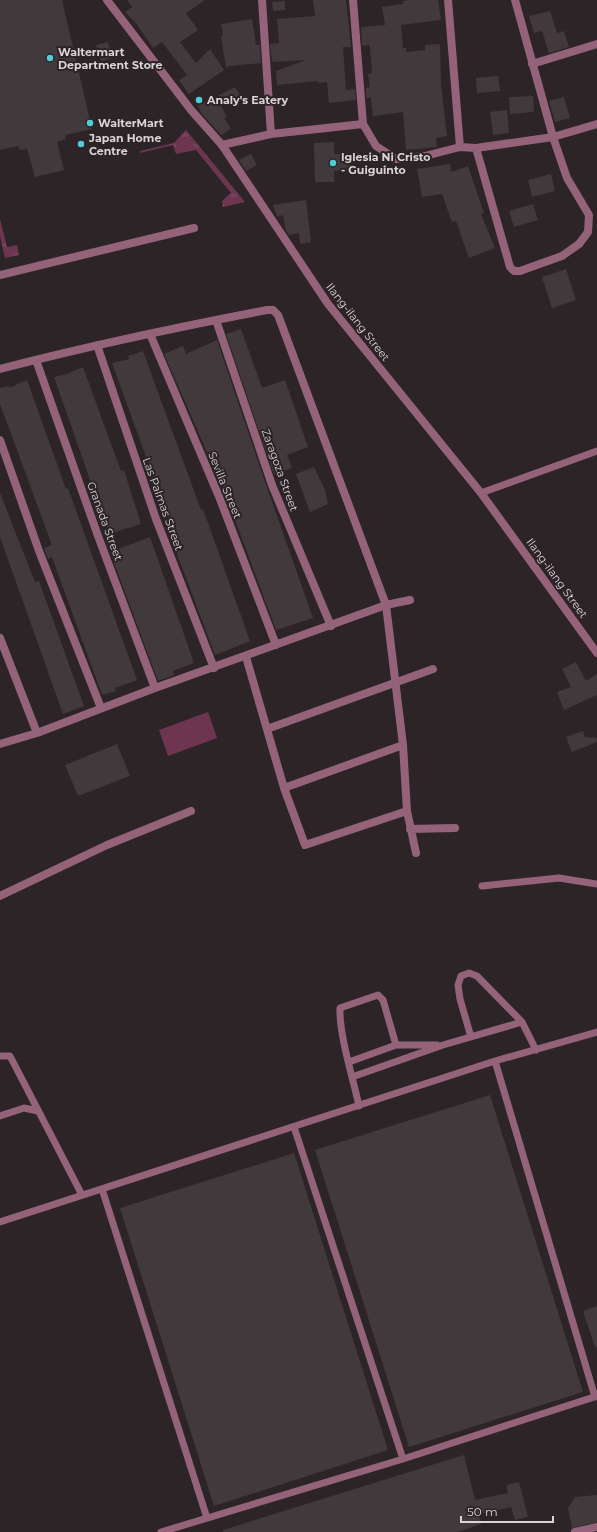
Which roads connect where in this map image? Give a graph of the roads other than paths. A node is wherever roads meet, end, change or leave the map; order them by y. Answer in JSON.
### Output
{"nodes":[{"id":1,"x":107,"y":0,"type":"edge"},
{"id":2,"x":262,"y":0,"type":"edge"},
{"id":3,"x":353,"y":0,"type":"edge"},
{"id":4,"x":448,"y":0,"type":"edge"},
{"id":5,"x":515,"y":0,"type":"edge"},
{"id":6,"x":597,"y":44,"type":"edge"},
{"id":7,"x":532,"y":64,"type":"junction"},
{"id":8,"x":363,"y":124,"type":"junction"},
{"id":9,"x":597,"y":124,"type":"edge"},
{"id":10,"x":271,"y":134,"type":"junction"},
{"id":11,"x":553,"y":137,"type":"junction"},
{"id":12,"x":222,"y":145,"type":"junction"},
{"id":13,"x":460,"y":147,"type":"junction"},
{"id":14,"x":476,"y":148,"type":"junction"},
{"id":15,"x":593,"y":215,"type":"edge"},
{"id":16,"x":194,"y":228,"type":"dead end"},
{"id":17,"x":0,"y":275,"type":"edge"},
{"id":18,"x":216,"y":320,"type":"junction"},
{"id":19,"x":150,"y":334,"type":"junction"},
{"id":20,"x":97,"y":345,"type":"junction"},
{"id":21,"x":36,"y":360,"type":"junction"},
{"id":22,"x":0,"y":369,"type":"edge"},
{"id":23,"x":0,"y":440,"type":"edge"},
{"id":24,"x":597,"y":451,"type":"edge"},
{"id":25,"x":482,"y":493,"type":"junction"},
{"id":26,"x":410,"y":600,"type":"dead end"},
{"id":27,"x":386,"y":605,"type":"junction"},
{"id":28,"x":331,"y":626,"type":"junction"},
{"id":29,"x":0,"y":638,"type":"edge"},
{"id":30,"x":276,"y":645,"type":"junction"},
{"id":31,"x":597,"y":653,"type":"edge"},
{"id":32,"x":246,"y":657,"type":"junction"},
{"id":33,"x":214,"y":668,"type":"junction"},
{"id":34,"x":433,"y":669,"type":"dead end"},
{"id":35,"x":396,"y":682,"type":"junction"},
{"id":36,"x":155,"y":688,"type":"junction"},
{"id":37,"x":101,"y":708,"type":"junction"},
{"id":38,"x":267,"y":729,"type":"junction"},
{"id":39,"x":37,"y":733,"type":"junction"},
{"id":40,"x":0,"y":744,"type":"edge"},
{"id":41,"x":403,"y":745,"type":"junction"},
{"id":42,"x":284,"y":788,"type":"junction"},
{"id":43,"x":407,"y":810,"type":"junction"},
{"id":44,"x":191,"y":811,"type":"dead end"},
{"id":45,"x":455,"y":828,"type":"dead end"},
{"id":46,"x":410,"y":829,"type":"junction"},
{"id":47,"x":416,"y":854,"type":"dead end"},
{"id":48,"x":597,"y":884,"type":"edge"},
{"id":49,"x":482,"y":886,"type":"dead end"},
{"id":50,"x":0,"y":896,"type":"edge"},
{"id":51,"x":522,"y":1022,"type":"junction"},
{"id":52,"x":597,"y":1032,"type":"edge"},
{"id":53,"x":471,"y":1037,"type":"junction"},
{"id":54,"x":396,"y":1045,"type":"junction"},
{"id":55,"x":443,"y":1045,"type":"junction"},
{"id":56,"x":536,"y":1050,"type":"junction"},
{"id":57,"x":0,"y":1056,"type":"edge"},
{"id":58,"x":495,"y":1061,"type":"junction"},
{"id":59,"x":349,"y":1062,"type":"junction"},
{"id":60,"x":352,"y":1077,"type":"junction"},
{"id":61,"x":359,"y":1106,"type":"junction"},
{"id":62,"x":38,"y":1110,"type":"junction"},
{"id":63,"x":0,"y":1116,"type":"edge"},
{"id":64,"x":294,"y":1127,"type":"junction"},
{"id":65,"x":102,"y":1189,"type":"junction"},
{"id":66,"x":82,"y":1195,"type":"junction"},
{"id":67,"x":0,"y":1222,"type":"edge"},
{"id":68,"x":596,"y":1397,"type":"edge"},
{"id":69,"x":403,"y":1458,"type":"junction"},
{"id":70,"x":207,"y":1518,"type":"junction"},
{"id":71,"x":597,"y":1527,"type":"edge"},
{"id":72,"x":161,"y":1532,"type":"edge"},
{"id":73,"x":575,"y":1532,"type":"edge"}],
"edges":[{"from":1,"to":12,"type":"street","name":"Ilang-ilang Street"},
{"from":2,"to":10,"type":"street"},
{"from":3,"to":8,"type":"street"},
{"from":4,"to":13,"type":"street"},
{"from":5,"to":7,"type":"street"},
{"from":6,"to":7,"type":"street"},
{"from":7,"to":11,"type":"street"},
{"from":8,"to":10,"type":"street"},
{"from":8,"to":13,"type":"street"},
{"from":9,"to":11,"type":"street"},
{"from":10,"to":12,"type":"street"},
{"from":11,"to":14,"type":"street"},
{"from":11,"to":15,"type":"street"},
{"from":12,"to":25,"type":"street","name":"Ilang-ilang Street"},
{"from":13,"to":14,"type":"street"},
{"from":14,"to":15,"type":"street"},
{"from":16,"to":17,"type":"street"},
{"from":18,"to":19,"type":"street"},
{"from":18,"to":27,"type":"street"},
{"from":18,"to":28,"type":"street","name":"Zaragoza Street"},
{"from":19,"to":20,"type":"street"},
{"from":19,"to":30,"type":"street","name":"Sevilla Street"},
{"from":20,"to":21,"type":"street"},
{"from":20,"to":33,"type":"street","name":"Las Palmas Street"},
{"from":21,"to":22,"type":"street"},
{"from":21,"to":36,"type":"street","name":"Granada Street"},
{"from":23,"to":37,"type":"street"},
{"from":24,"to":25,"type":"lane"},
{"from":25,"to":31,"type":"street","name":"Ilang-ilang Street"},
{"from":26,"to":27,"type":"street"},
{"from":27,"to":28,"type":"street"},
{"from":27,"to":35,"type":"street"},
{"from":28,"to":30,"type":"street"},
{"from":29,"to":39,"type":"street"},
{"from":30,"to":32,"type":"street"},
{"from":32,"to":33,"type":"street"},
{"from":32,"to":38,"type":"street"},
{"from":33,"to":36,"type":"street"},
{"from":34,"to":35,"type":"street"},
{"from":35,"to":38,"type":"street"},
{"from":35,"to":41,"type":"street"},
{"from":36,"to":37,"type":"street"},
{"from":37,"to":39,"type":"street"},
{"from":38,"to":42,"type":"street"},
{"from":39,"to":40,"type":"street"},
{"from":41,"to":42,"type":"street"},
{"from":41,"to":43,"type":"street"},
{"from":42,"to":43,"type":"street"},
{"from":43,"to":46,"type":"street"},
{"from":44,"to":50,"type":"street"},
{"from":45,"to":46,"type":"street"},
{"from":46,"to":47,"type":"street"},
{"from":48,"to":49,"type":"lane"},
{"from":51,"to":53,"type":"lane"},
{"from":51,"to":53,"type":"lane"},
{"from":51,"to":56,"type":"lane"},
{"from":52,"to":56,"type":"lane"},
{"from":53,"to":55,"type":"lane"},
{"from":54,"to":55,"type":"lane"},
{"from":54,"to":59,"type":"lane"},
{"from":54,"to":59,"type":"lane"},
{"from":55,"to":60,"type":"lane"},
{"from":56,"to":58,"type":"lane"},
{"from":57,"to":62,"type":"lane"},
{"from":58,"to":61,"type":"lane"},
{"from":58,"to":68,"type":"lane"},
{"from":59,"to":60,"type":"lane"},
{"from":60,"to":61,"type":"lane"},
{"from":61,"to":64,"type":"lane"},
{"from":62,"to":63,"type":"lane"},
{"from":62,"to":66,"type":"lane"},
{"from":64,"to":65,"type":"lane"},
{"from":64,"to":69,"type":"lane"},
{"from":65,"to":66,"type":"lane"},
{"from":65,"to":70,"type":"lane"},
{"from":66,"to":67,"type":"lane"},
{"from":68,"to":69,"type":"lane"},
{"from":69,"to":70,"type":"lane"},
{"from":70,"to":72,"type":"lane"},
{"from":71,"to":73,"type":"street"}]}
